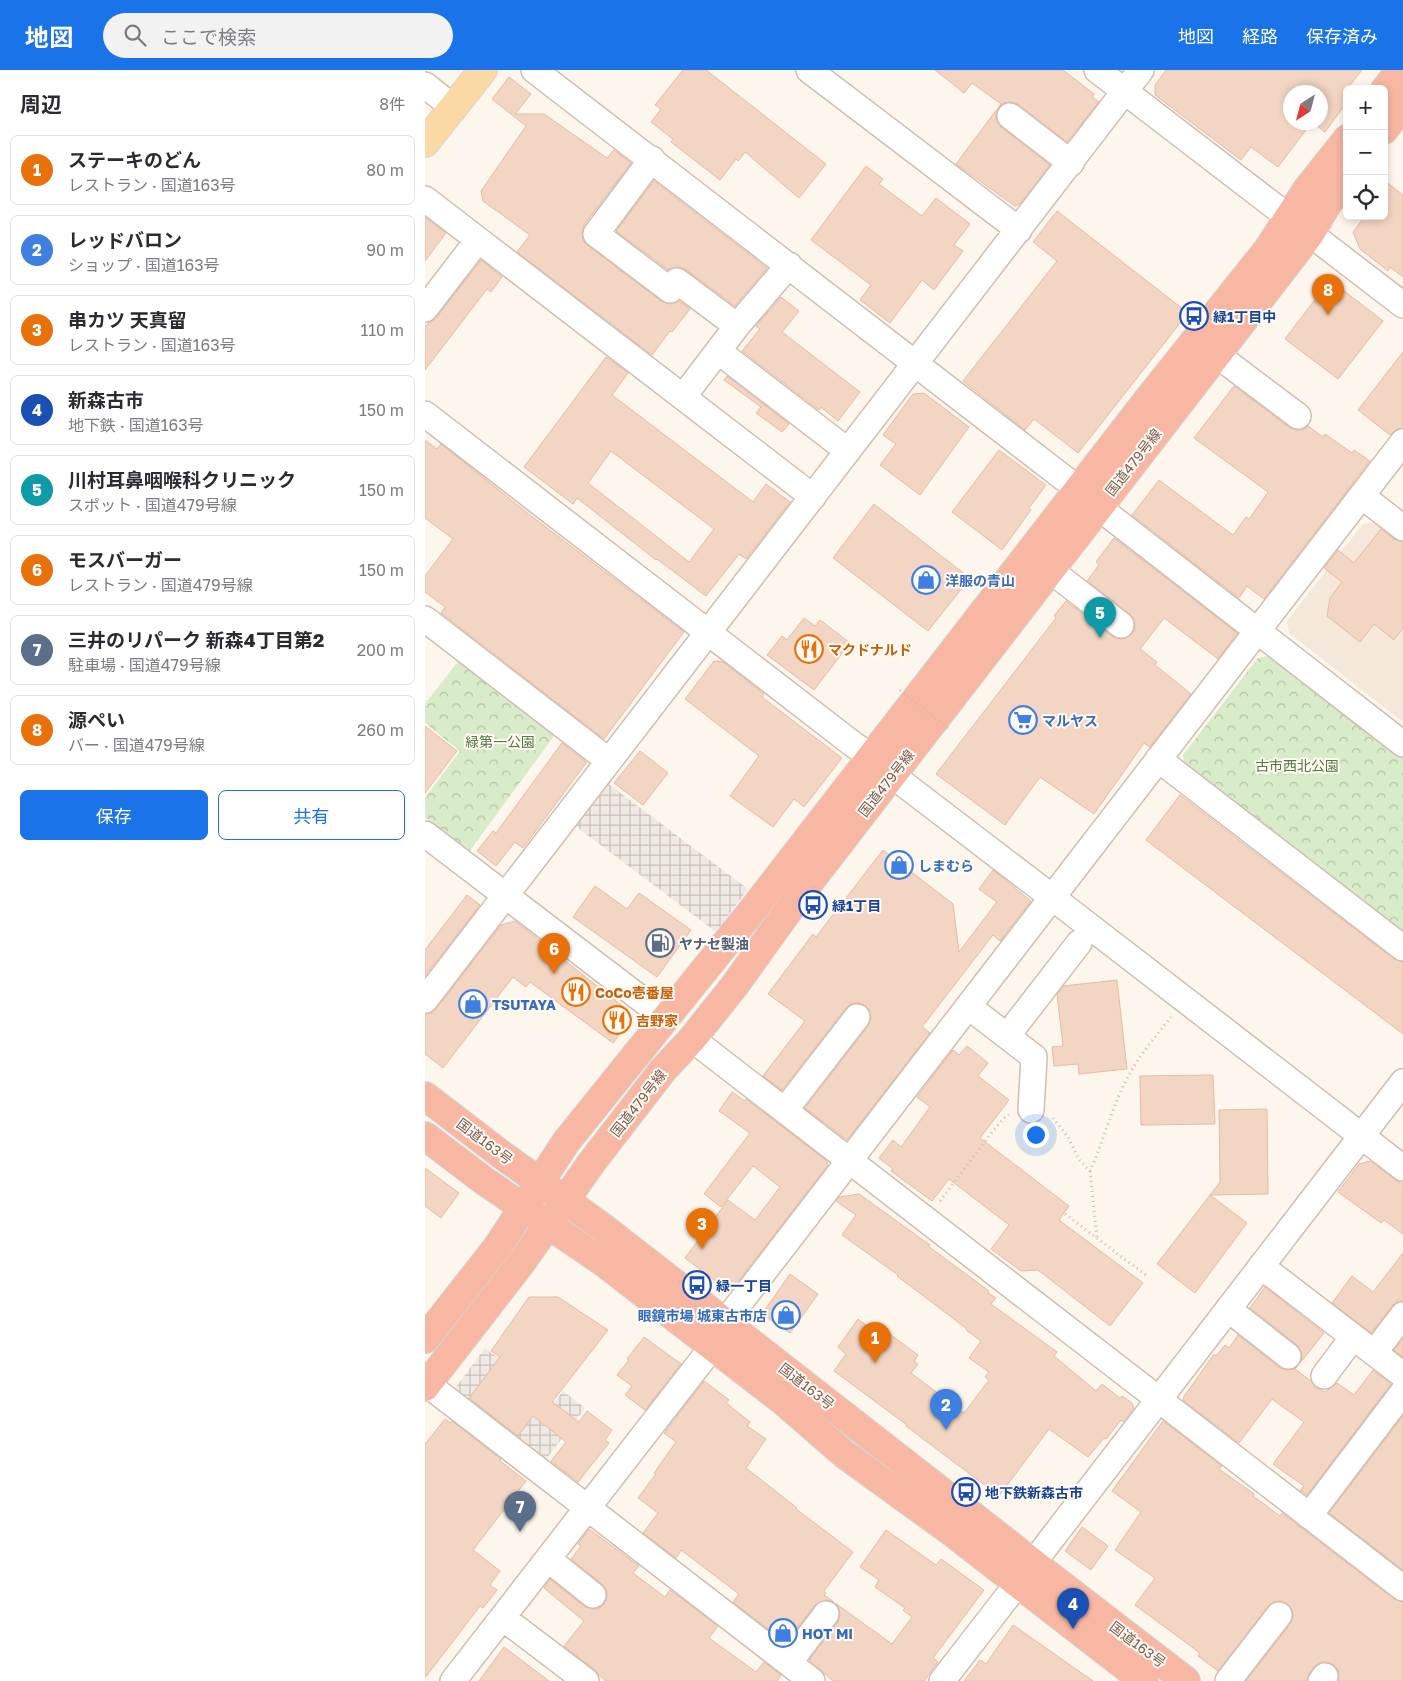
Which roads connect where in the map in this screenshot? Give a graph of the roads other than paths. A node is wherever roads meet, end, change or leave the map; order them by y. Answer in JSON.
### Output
{"nodes":[{"id":1,"x":483,"y":70,"type":"edge"},
{"id":2,"x":534,"y":70,"type":"edge"},
{"id":3,"x":809,"y":70,"type":"edge"},
{"id":4,"x":1097,"y":70,"type":"edge"},
{"id":5,"x":1141,"y":70,"type":"edge"},
{"id":6,"x":1400,"y":70,"type":"edge"},
{"id":7,"x":425,"y":85,"type":"edge"},
{"id":8,"x":1388,"y":86,"type":"edge"},
{"id":9,"x":1125,"y":91,"type":"junction"},
{"id":10,"x":1403,"y":105,"type":"edge"},
{"id":11,"x":454,"y":108,"type":"junction"},
{"id":12,"x":1010,"y":116,"type":"dead end"},
{"id":13,"x":1388,"y":125,"type":"edge"},
{"id":14,"x":425,"y":143,"type":"edge"},
{"id":15,"x":1343,"y":144,"type":"edge"},
{"id":16,"x":652,"y":159,"type":"junction"},
{"id":17,"x":1071,"y":163,"type":"junction"},
{"id":18,"x":1343,"y":184,"type":"edge"},
{"id":19,"x":425,"y":199,"type":"edge"},
{"id":20,"x":1288,"y":217,"type":"junction"},
{"id":21,"x":1019,"y":230,"type":"junction"},
{"id":22,"x":1310,"y":234,"type":"junction"},
{"id":23,"x":478,"y":240,"type":"junction"},
{"id":24,"x":789,"y":266,"type":"junction"},
{"id":25,"x":1403,"y":305,"type":"edge"},
{"id":26,"x":425,"y":309,"type":"edge"},
{"id":27,"x":737,"y":326,"type":"junction"},
{"id":28,"x":718,"y":351,"type":"junction"},
{"id":29,"x":1217,"y":355,"type":"junction"},
{"id":30,"x":916,"y":364,"type":"junction"},
{"id":31,"x":683,"y":397,"type":"junction"},
{"id":32,"x":425,"y":414,"type":"edge"},
{"id":33,"x":1298,"y":416,"type":"dead end"},
{"id":34,"x":1403,"y":442,"type":"edge"},
{"id":35,"x":848,"y":451,"type":"junction"},
{"id":36,"x":1361,"y":496,"type":"junction"},
{"id":37,"x":813,"y":497,"type":"junction"},
{"id":38,"x":1088,"y":498,"type":"junction"},
{"id":39,"x":1403,"y":528,"type":"edge"},
{"id":40,"x":1050,"y":570,"type":"junction"},
{"id":41,"x":425,"y":619,"type":"edge"},
{"id":42,"x":1121,"y":625,"type":"dead end"},
{"id":43,"x":1258,"y":631,"type":"junction"},
{"id":44,"x":708,"y":632,"type":"junction"},
{"id":45,"x":1403,"y":744,"type":"edge"},
{"id":46,"x":872,"y":757,"type":"junction"},
{"id":47,"x":1159,"y":759,"type":"junction"},
{"id":48,"x":609,"y":761,"type":"junction"},
{"id":49,"x":892,"y":775,"type":"junction"},
{"id":50,"x":425,"y":834,"type":"edge"},
{"id":51,"x":505,"y":896,"type":"junction"},
{"id":52,"x":1053,"y":898,"type":"junction"},
{"id":53,"x":1079,"y":943,"type":"dead end"},
{"id":54,"x":1403,"y":948,"type":"edge"},
{"id":55,"x":425,"y":1000,"type":"edge"},
{"id":56,"x":969,"y":1006,"type":"junction"},
{"id":57,"x":666,"y":1018,"type":"junction"},
{"id":58,"x":857,"y":1018,"type":"dead end"},
{"id":59,"x":1007,"y":1036,"type":"junction"},
{"id":60,"x":692,"y":1039,"type":"junction"},
{"id":61,"x":1403,"y":1082,"type":"edge"},
{"id":62,"x":425,"y":1096,"type":"edge"},
{"id":63,"x":785,"y":1110,"type":"junction"},
{"id":64,"x":1031,"y":1110,"type":"road end"},
{"id":65,"x":425,"y":1136,"type":"edge"},
{"id":66,"x":1361,"y":1136,"type":"junction"},
{"id":67,"x":850,"y":1160,"type":"junction"},
{"id":68,"x":1403,"y":1168,"type":"edge"},
{"id":69,"x":540,"y":1182,"type":"junction"},
{"id":70,"x":565,"y":1200,"type":"junction"},
{"id":71,"x":523,"y":1208,"type":"junction"},
{"id":72,"x":548,"y":1224,"type":"junction"},
{"id":73,"x":1261,"y":1266,"type":"junction"},
{"id":74,"x":1228,"y":1309,"type":"junction"},
{"id":75,"x":1403,"y":1315,"type":"edge"},
{"id":76,"x":719,"y":1334,"type":"junction"},
{"id":77,"x":1353,"y":1337,"type":"junction"},
{"id":78,"x":425,"y":1339,"type":"edge"},
{"id":79,"x":1374,"y":1353,"type":"junction"},
{"id":80,"x":1288,"y":1356,"type":"dead end"},
{"id":81,"x":1403,"y":1375,"type":"edge"},
{"id":82,"x":1324,"y":1376,"type":"dead end"},
{"id":83,"x":426,"y":1385,"type":"edge"},
{"id":84,"x":1403,"y":1392,"type":"edge"},
{"id":85,"x":1159,"y":1399,"type":"junction"},
{"id":86,"x":588,"y":1508,"type":"junction"},
{"id":87,"x":1309,"y":1516,"type":"junction"},
{"id":88,"x":547,"y":1559,"type":"junction"},
{"id":89,"x":1025,"y":1573,"type":"junction"},
{"id":90,"x":1403,"y":1588,"type":"edge"},
{"id":91,"x":593,"y":1595,"type":"dead end"},
{"id":92,"x":826,"y":1614,"type":"dead end"},
{"id":93,"x":1279,"y":1615,"type":"dead end"},
{"id":94,"x":503,"y":1618,"type":"junction"},
{"id":95,"x":789,"y":1663,"type":"junction"},
{"id":96,"x":453,"y":1681,"type":"edge"},
{"id":97,"x":586,"y":1681,"type":"edge"},
{"id":98,"x":812,"y":1681,"type":"edge"},
{"id":99,"x":942,"y":1681,"type":"edge"},
{"id":100,"x":1144,"y":1681,"type":"edge"},
{"id":101,"x":1186,"y":1681,"type":"edge"},
{"id":102,"x":1228,"y":1681,"type":"edge"}],
"edges":[{"from":1,"to":11,"type":"main road"},
{"from":2,"to":16,"type":"street"},
{"from":3,"to":21,"type":"street"},
{"from":4,"to":9,"type":"street"},
{"from":5,"to":9,"type":"street"},
{"from":6,"to":8,"type":"highway"},
{"from":7,"to":11,"type":"street"},
{"from":9,"to":17,"type":"street"},
{"from":9,"to":20,"type":"street"},
{"from":10,"to":13,"type":"highway"},
{"from":11,"to":14,"type":"main road"},
{"from":12,"to":17,"type":"street"},
{"from":15,"to":20,"type":"highway","name":"国道479号線"},
{"from":16,"to":24,"type":"street"},
{"from":16,"to":27,"type":"street"},
{"from":17,"to":21,"type":"street"},
{"from":18,"to":22,"type":"highway","name":"国道479号線"},
{"from":19,"to":23,"type":"street"},
{"from":20,"to":22,"type":"street"},
{"from":20,"to":38,"type":"highway","name":"国道479号線"},
{"from":21,"to":30,"type":"street"},
{"from":22,"to":25,"type":"street"},
{"from":22,"to":29,"type":"highway","name":"国道479号線"},
{"from":23,"to":26,"type":"street"},
{"from":23,"to":31,"type":"street"},
{"from":24,"to":27,"type":"street"},
{"from":24,"to":30,"type":"street"},
{"from":27,"to":28,"type":"street"},
{"from":28,"to":31,"type":"street"},
{"from":28,"to":35,"type":"street"},
{"from":29,"to":33,"type":"street"},
{"from":29,"to":38,"type":"highway","name":"国道479号線"},
{"from":30,"to":35,"type":"street"},
{"from":30,"to":38,"type":"street"},
{"from":31,"to":37,"type":"street"},
{"from":32,"to":44,"type":"street"},
{"from":34,"to":36,"type":"street"},
{"from":35,"to":37,"type":"street"},
{"from":36,"to":39,"type":"street"},
{"from":36,"to":43,"type":"street"},
{"from":37,"to":44,"type":"street"},
{"from":38,"to":40,"type":"highway","name":"国道479号線"},
{"from":38,"to":43,"type":"street"},
{"from":38,"to":46,"type":"highway","name":"国道479号線"},
{"from":40,"to":42,"type":"street"},
{"from":40,"to":49,"type":"highway","name":"国道479号線"},
{"from":41,"to":48,"type":"street"},
{"from":43,"to":45,"type":"street"},
{"from":43,"to":47,"type":"street"},
{"from":44,"to":46,"type":"street"},
{"from":44,"to":48,"type":"street"},
{"from":46,"to":57,"type":"highway","name":"国道479号線"},
{"from":47,"to":52,"type":"street"},
{"from":47,"to":54,"type":"street"},
{"from":48,"to":51,"type":"street"},
{"from":49,"to":52,"type":"street"},
{"from":49,"to":60,"type":"highway","name":"国道479号線"},
{"from":50,"to":51,"type":"street"},
{"from":51,"to":55,"type":"street"},
{"from":51,"to":57,"type":"street"},
{"from":52,"to":56,"type":"street"},
{"from":52,"to":66,"type":"street"},
{"from":53,"to":59,"type":"street"},
{"from":56,"to":59,"type":"street"},
{"from":56,"to":67,"type":"street"},
{"from":57,"to":69,"type":"highway","name":"国道479号線"},
{"from":58,"to":63,"type":"street"},
{"from":59,"to":64,"type":"street"},
{"from":60,"to":63,"type":"street"},
{"from":60,"to":70,"type":"highway","name":"国道479号線"},
{"from":61,"to":66,"type":"street"},
{"from":62,"to":69,"type":"highway","name":"国道163号"},
{"from":63,"to":67,"type":"street"},
{"from":65,"to":71,"type":"highway","name":"国道163号"},
{"from":66,"to":68,"type":"street"},
{"from":66,"to":73,"type":"street"},
{"from":67,"to":76,"type":"street"},
{"from":67,"to":85,"type":"street"},
{"from":69,"to":70,"type":"highway","name":"国道163号"},
{"from":69,"to":71,"type":"highway","name":"国道479号線"},
{"from":70,"to":72,"type":"highway","name":"国道479号線"},
{"from":70,"to":76,"type":"highway","name":"国道163号"},
{"from":71,"to":72,"type":"highway","name":"国道163号"},
{"from":71,"to":78,"type":"highway","name":"国道479号線"},
{"from":72,"to":76,"type":"highway","name":"国道163号"},
{"from":72,"to":83,"type":"highway","name":"国道479号線"},
{"from":73,"to":74,"type":"street"},
{"from":73,"to":77,"type":"street"},
{"from":74,"to":80,"type":"street"},
{"from":74,"to":85,"type":"street"},
{"from":75,"to":79,"type":"street"},
{"from":76,"to":86,"type":"street"},
{"from":76,"to":89,"type":"highway","name":"国道163号"},
{"from":77,"to":79,"type":"street"},
{"from":77,"to":82,"type":"street"},
{"from":79,"to":81,"type":"street"},
{"from":83,"to":86,"type":"street"},
{"from":84,"to":87,"type":"street"},
{"from":85,"to":87,"type":"street"},
{"from":85,"to":89,"type":"street"},
{"from":86,"to":88,"type":"street"},
{"from":86,"to":95,"type":"street"},
{"from":87,"to":90,"type":"street"},
{"from":88,"to":91,"type":"street"},
{"from":88,"to":94,"type":"street"},
{"from":89,"to":99,"type":"street"},
{"from":89,"to":100,"type":"highway","name":"国道163号"},
{"from":89,"to":101,"type":"highway","name":"国道163号"},
{"from":92,"to":95,"type":"street"},
{"from":93,"to":102,"type":"street"},
{"from":94,"to":96,"type":"street"},
{"from":94,"to":97,"type":"street"},
{"from":95,"to":98,"type":"street"}]}
